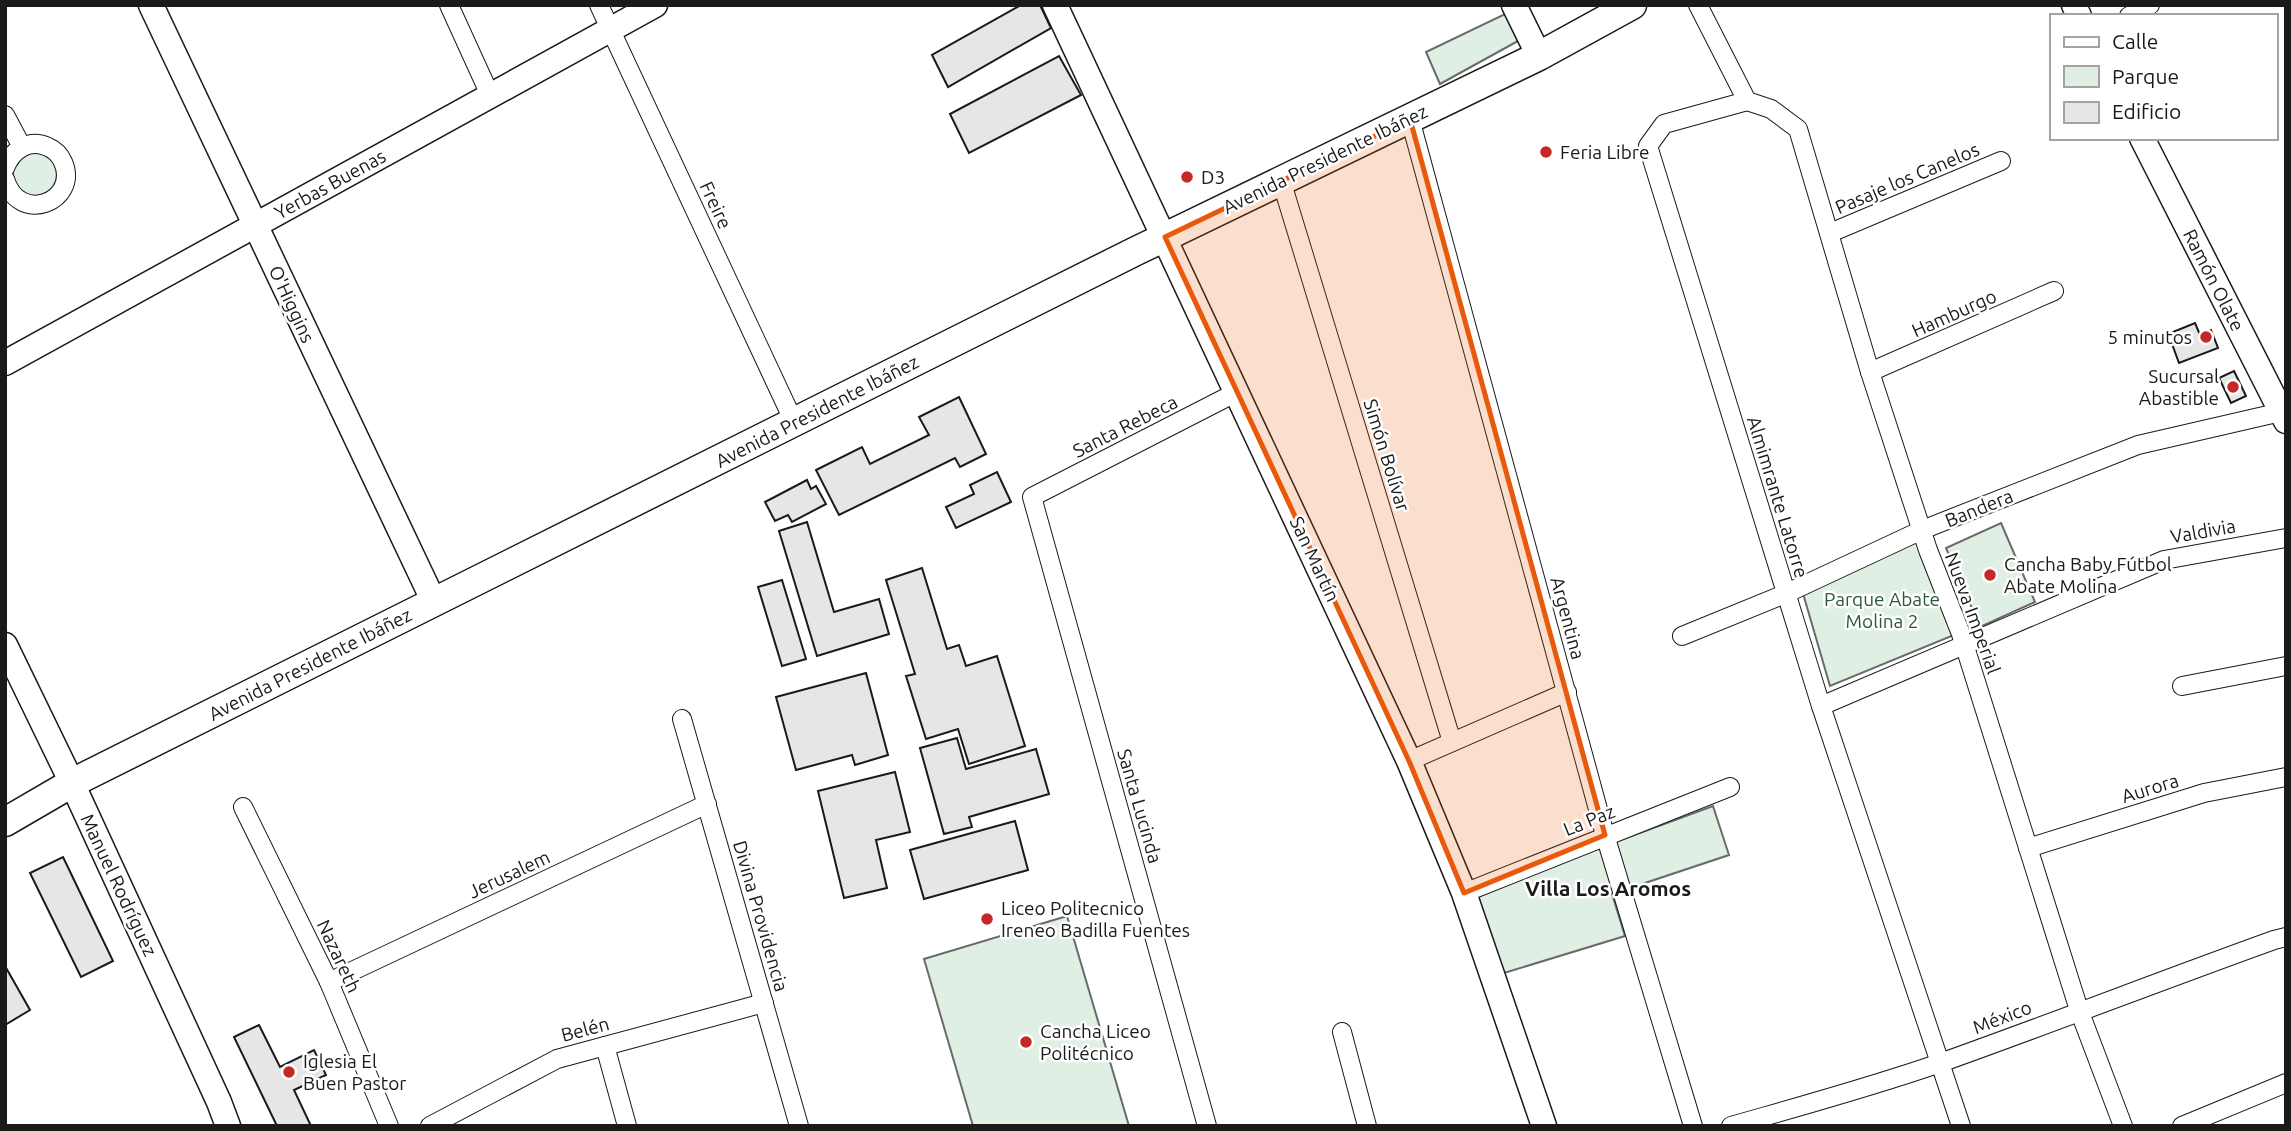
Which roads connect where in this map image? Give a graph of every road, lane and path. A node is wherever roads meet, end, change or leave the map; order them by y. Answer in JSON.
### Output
{"nodes":[{"id":1,"x":151,"y":5,"type":"edge"},
{"id":2,"x":449,"y":5,"type":"edge"},
{"id":3,"x":599,"y":5,"type":"edge"},
{"id":4,"x":655,"y":5,"type":"edge"},
{"id":5,"x":1055,"y":5,"type":"edge"},
{"id":6,"x":1514,"y":5,"type":"edge"},
{"id":7,"x":1632,"y":5,"type":"edge"},
{"id":8,"x":1698,"y":5,"type":"edge"},
{"id":9,"x":2150,"y":5,"type":"edge"},
{"id":10,"x":2133,"y":14,"type":"edge"},
{"id":11,"x":610,"y":29,"type":"junction"},
{"id":12,"x":1539,"y":56,"type":"junction"},
{"id":13,"x":490,"y":95,"type":"junction"},
{"id":14,"x":1746,"y":101,"type":"junction"},
{"id":15,"x":5,"y":115,"type":"edge"},
{"id":16,"x":1409,"y":119,"type":"junction"},
{"id":17,"x":2143,"y":140,"type":"edge"},
{"id":18,"x":22,"y":147,"type":"junction"},
{"id":19,"x":2001,"y":162,"type":"dead end"},
{"id":20,"x":5,"y":168,"type":"edge"},
{"id":21,"x":5,"y":179,"type":"edge"},
{"id":22,"x":1282,"y":180,"type":"junction"},
{"id":23,"x":255,"y":225,"type":"junction"},
{"id":24,"x":1830,"y":233,"type":"junction"},
{"id":25,"x":1165,"y":237,"type":"junction"},
{"id":26,"x":2054,"y":291,"type":"dead end"},
{"id":27,"x":5,"y":363,"type":"edge"},
{"id":28,"x":1870,"y":372,"type":"junction"},
{"id":29,"x":1237,"y":393,"type":"junction"},
{"id":30,"x":2284,"y":414,"type":"edge"},
{"id":31,"x":794,"y":422,"type":"junction"},
{"id":32,"x":1032,"y":497,"type":"joint"},
{"id":33,"x":1922,"y":530,"type":"junction"},
{"id":34,"x":2286,"y":538,"type":"edge"},
{"id":35,"x":1785,"y":594,"type":"junction"},
{"id":36,"x":434,"y":602,"type":"junction"},
{"id":37,"x":1682,"y":636,"type":"dead end"},
{"id":38,"x":5,"y":645,"type":"edge"},
{"id":39,"x":1965,"y":645,"type":"junction"},
{"id":40,"x":2286,"y":666,"type":"edge"},
{"id":41,"x":2182,"y":686,"type":"dead end"},
{"id":42,"x":1567,"y":692,"type":"junction"},
{"id":43,"x":1821,"y":706,"type":"junction"},
{"id":44,"x":682,"y":719,"type":"dead end"},
{"id":45,"x":1452,"y":742,"type":"junction"},
{"id":46,"x":1409,"y":761,"type":"junction"},
{"id":47,"x":2286,"y":777,"type":"edge"},
{"id":48,"x":72,"y":783,"type":"junction"},
{"id":49,"x":1730,"y":787,"type":"dead end"},
{"id":50,"x":706,"y":804,"type":"junction"},
{"id":51,"x":243,"y":807,"type":"dead end"},
{"id":52,"x":5,"y":822,"type":"edge"},
{"id":53,"x":1605,"y":835,"type":"junction"},
{"id":54,"x":2028,"y":848,"type":"junction"},
{"id":55,"x":1464,"y":893,"type":"junction"},
{"id":56,"x":2286,"y":937,"type":"edge"},
{"id":57,"x":329,"y":982,"type":"junction"},
{"id":58,"x":764,"y":1003,"type":"junction"},
{"id":59,"x":2079,"y":1010,"type":"junction"},
{"id":60,"x":1342,"y":1032,"type":"dead end"},
{"id":61,"x":605,"y":1046,"type":"junction"},
{"id":62,"x":1939,"y":1063,"type":"junction"},
{"id":63,"x":2286,"y":1083,"type":"edge"},
{"id":64,"x":460,"y":1118,"type":"edge"},
{"id":65,"x":228,"y":1126,"type":"edge"},
{"id":66,"x":389,"y":1126,"type":"edge"},
{"id":67,"x":430,"y":1126,"type":"edge"},
{"id":68,"x":627,"y":1126,"type":"edge"},
{"id":69,"x":799,"y":1126,"type":"edge"},
{"id":70,"x":1207,"y":1126,"type":"edge"},
{"id":71,"x":1367,"y":1126,"type":"edge"},
{"id":72,"x":1544,"y":1126,"type":"edge"},
{"id":73,"x":1693,"y":1126,"type":"edge"},
{"id":74,"x":1731,"y":1126,"type":"edge"},
{"id":75,"x":1961,"y":1126,"type":"edge"},
{"id":76,"x":2123,"y":1126,"type":"edge"},
{"id":77,"x":2182,"y":1126,"type":"edge"}],
"edges":[{"from":1,"to":23,"type":"street","name":"O'Higgins"},
{"from":2,"to":13,"type":"street"},
{"from":3,"to":11,"type":"street","name":"Freire"},
{"from":4,"to":11,"type":"street","name":"Yerbas Buenas"},
{"from":5,"to":25,"type":"street","name":"San Martín"},
{"from":6,"to":12,"type":"street"},
{"from":7,"to":12,"type":"main road","name":"Avenida Presidente Ibáñez"},
{"from":8,"to":14,"type":"street"},
{"from":9,"to":10,"type":"street"},
{"from":11,"to":13,"type":"street","name":"Yerbas Buenas"},
{"from":11,"to":31,"type":"street","name":"Freire"},
{"from":12,"to":16,"type":"main road","name":"Avenida Presidente Ibáñez"},
{"from":13,"to":23,"type":"street","name":"Yerbas Buenas"},
{"from":14,"to":24,"type":"street","name":"Nueva Imperial"},
{"from":14,"to":35,"type":"street","name":"Almimrante Latorre"},
{"from":15,"to":18,"type":"street"},
{"from":16,"to":22,"type":"main road","name":"Avenida Presidente Ibáñez"},
{"from":16,"to":42,"type":"street","name":"Argentina"},
{"from":17,"to":30,"type":"street","name":"Ramón Olate"},
{"from":18,"to":20,"type":"street"},
{"from":18,"to":21,"type":"street"},
{"from":19,"to":24,"type":"street","name":"Pasaje los Canelos"},
{"from":22,"to":25,"type":"main road","name":"Avenida Presidente Ibáñez"},
{"from":22,"to":45,"type":"street","name":"Simón Bolívar"},
{"from":23,"to":27,"type":"street","name":"Yerbas Buenas"},
{"from":23,"to":36,"type":"street","name":"O'Higgins"},
{"from":24,"to":28,"type":"street","name":"Nueva Imperial"},
{"from":25,"to":29,"type":"street","name":"San Martín"},
{"from":25,"to":31,"type":"main road","name":"Avenida Presidente Ibáñez"},
{"from":26,"to":28,"type":"street","name":"Hamburgo"},
{"from":28,"to":33,"type":"street","name":"Nueva Imperial"},
{"from":29,"to":32,"type":"street","name":"Santa Rebeca"},
{"from":29,"to":46,"type":"street","name":"San Martín"},
{"from":30,"to":33,"type":"street","name":"Bandera"},
{"from":31,"to":36,"type":"main road","name":"Avenida Presidente Ibáñez"},
{"from":32,"to":70,"type":"street","name":"Santa Lucinda"},
{"from":33,"to":35,"type":"street","name":"Bandera"},
{"from":33,"to":39,"type":"street","name":"Nueva Imperial"},
{"from":34,"to":39,"type":"street","name":"Valdivia"},
{"from":35,"to":37,"type":"street","name":"Bandera"},
{"from":35,"to":43,"type":"street","name":"Almimrante Latorre"},
{"from":36,"to":48,"type":"main road","name":"Avenida Presidente Ibáñez"},
{"from":38,"to":48,"type":"street","name":"Manuel Rodríguez"},
{"from":39,"to":43,"type":"street","name":"Valdivia"},
{"from":39,"to":54,"type":"street","name":"Nueva Imperial"},
{"from":40,"to":41,"type":"street"},
{"from":42,"to":45,"type":"street"},
{"from":42,"to":53,"type":"street","name":"Argentina"},
{"from":43,"to":62,"type":"street","name":"Almimrante Latorre"},
{"from":44,"to":50,"type":"street","name":"Divina Providencia"},
{"from":45,"to":46,"type":"street"},
{"from":46,"to":55,"type":"street","name":"San Martín"},
{"from":47,"to":54,"type":"street","name":"Aurora"},
{"from":48,"to":52,"type":"main road","name":"Avenida Presidente Ibáñez"},
{"from":48,"to":65,"type":"street","name":"Manuel Rodríguez"},
{"from":49,"to":53,"type":"street","name":"La Paz"},
{"from":50,"to":57,"type":"street","name":"Jerusalem"},
{"from":50,"to":58,"type":"street","name":"Divina Providencia"},
{"from":51,"to":57,"type":"street","name":"Nazareth"},
{"from":53,"to":55,"type":"street","name":"La Paz"},
{"from":53,"to":73,"type":"street","name":"Argentina"},
{"from":54,"to":59,"type":"street","name":"Nueva Imperial"},
{"from":55,"to":72,"type":"street","name":"San Martín"},
{"from":56,"to":59,"type":"street","name":"México"},
{"from":57,"to":66,"type":"street","name":"Nazareth"},
{"from":58,"to":61,"type":"street","name":"Belén"},
{"from":58,"to":69,"type":"street","name":"Divina Providencia"},
{"from":59,"to":62,"type":"street","name":"México"},
{"from":59,"to":76,"type":"street","name":"Nueva Imperial"},
{"from":60,"to":71,"type":"street"},
{"from":61,"to":64,"type":"street","name":"Belén"},
{"from":61,"to":68,"type":"street"},
{"from":62,"to":74,"type":"street","name":"México"},
{"from":62,"to":75,"type":"street","name":"Almimrante Latorre"},
{"from":63,"to":77,"type":"street"},
{"from":64,"to":67,"type":"street","name":"Belén"}]}
